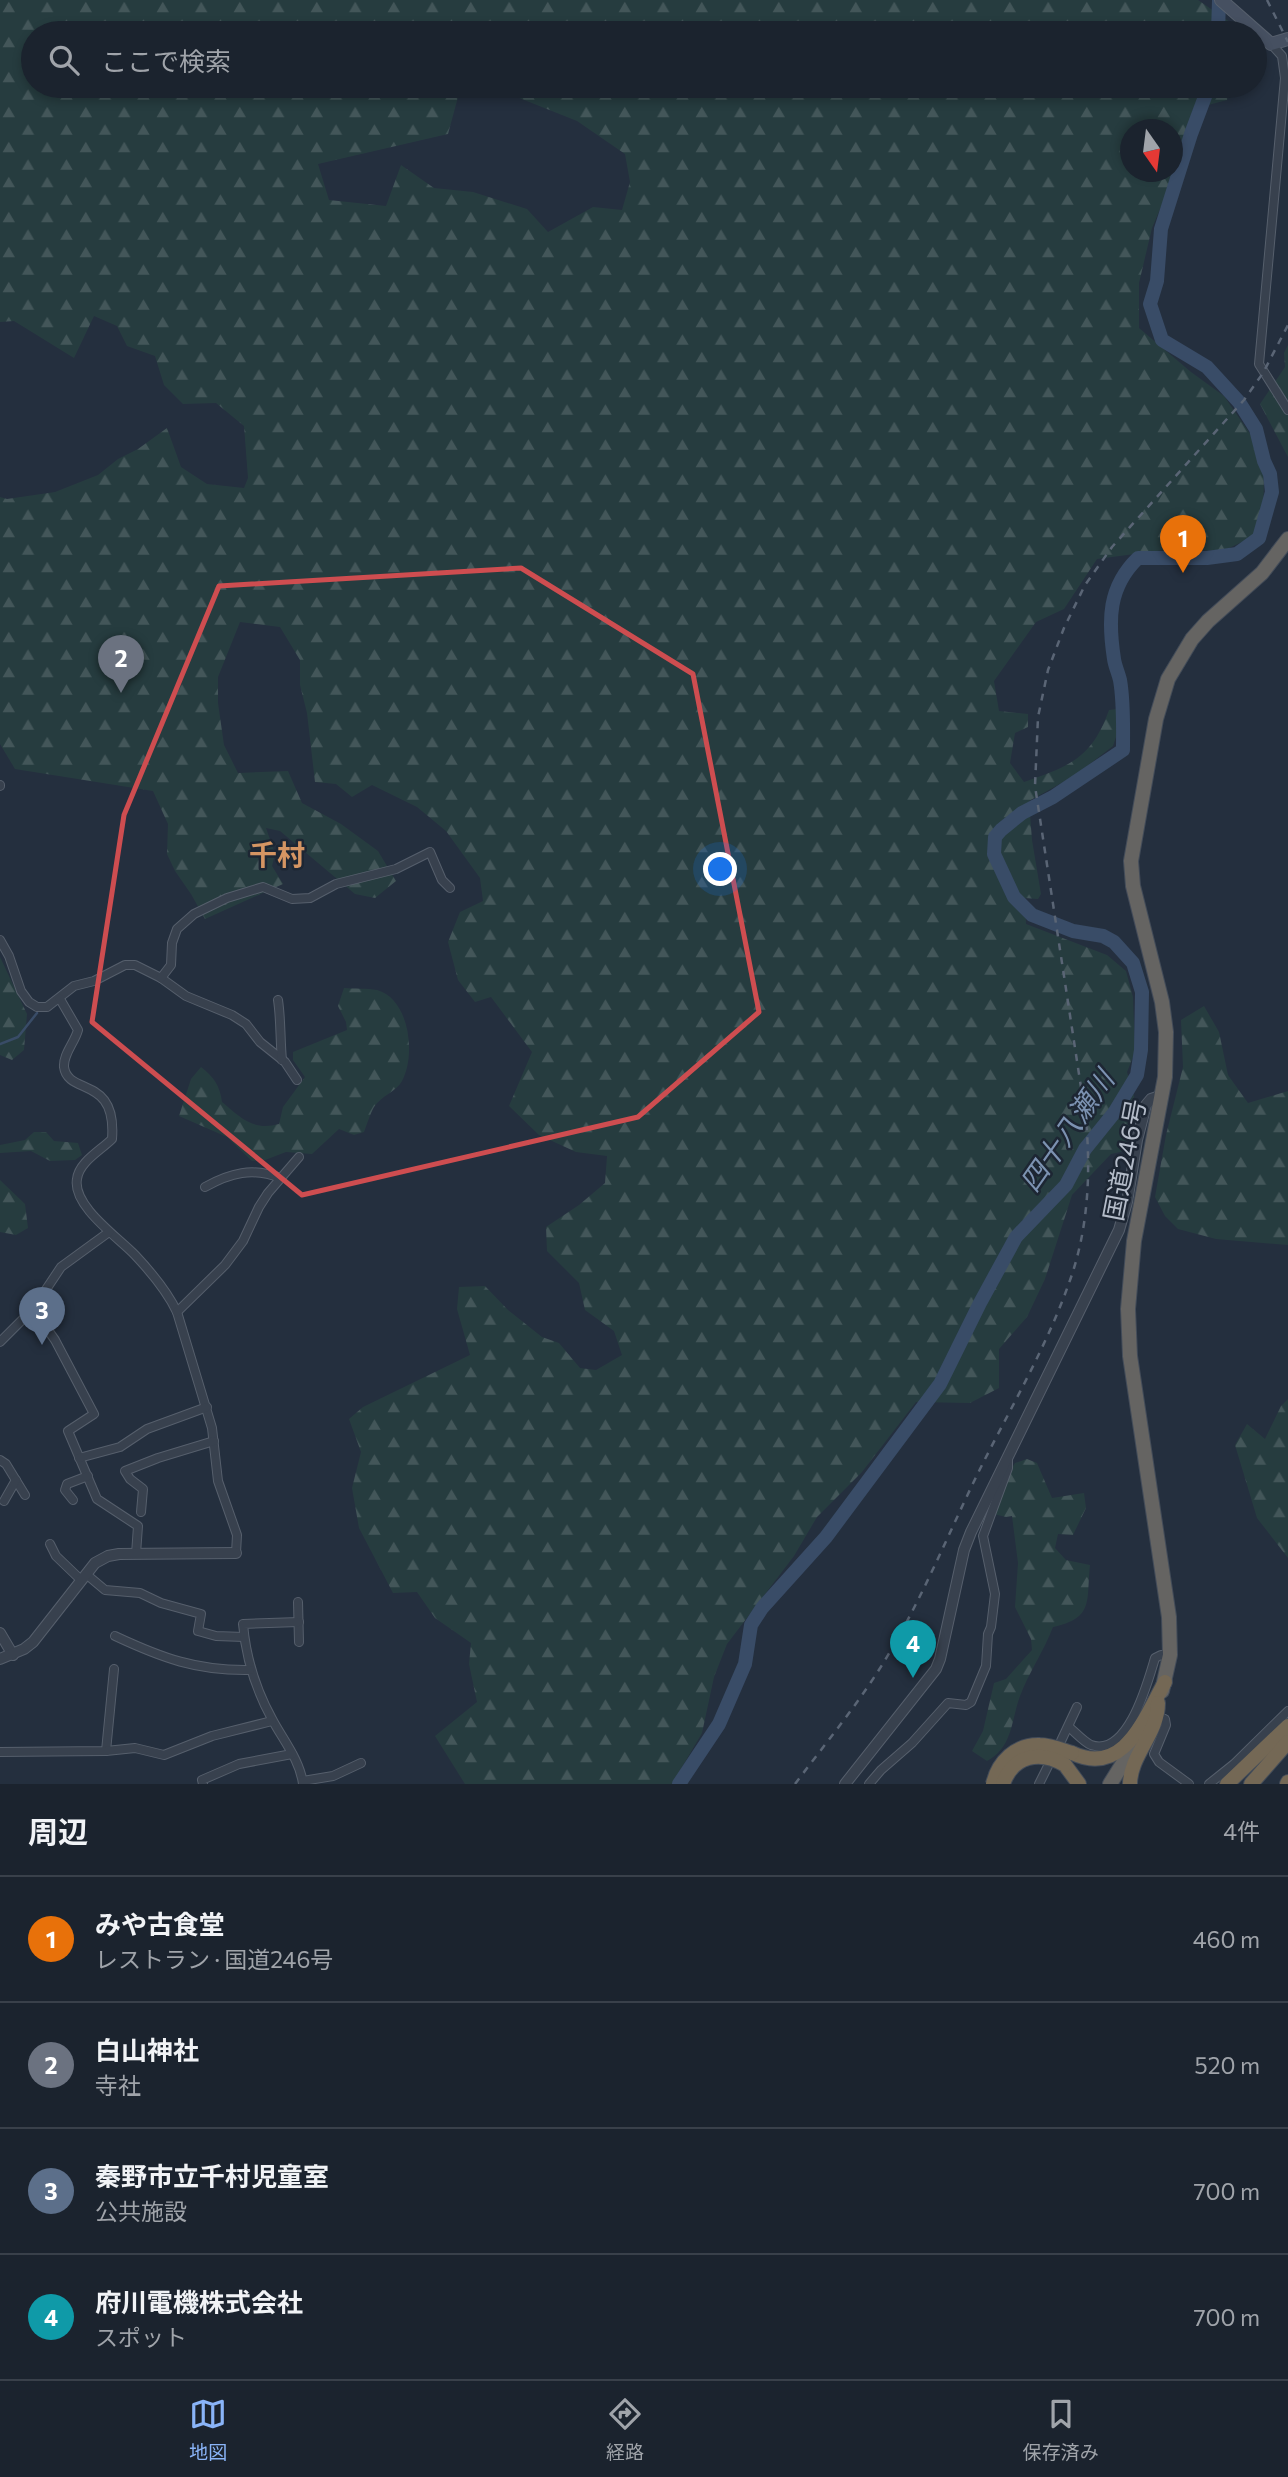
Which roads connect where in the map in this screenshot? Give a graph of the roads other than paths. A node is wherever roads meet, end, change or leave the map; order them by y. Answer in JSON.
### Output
{"nodes":[{"id":1,"x":1221,"y":0,"type":"edge"},
{"id":2,"x":1245,"y":21,"type":"edge"},
{"id":3,"x":1288,"y":38,"type":"edge"},
{"id":4,"x":1267,"y":41,"type":"edge"},
{"id":5,"x":1271,"y":44,"type":"junction"},
{"id":6,"x":1288,"y":410,"type":"edge"},
{"id":7,"x":1288,"y":539,"type":"edge"},
{"id":8,"x":450,"y":888,"type":"dead end"},
{"id":9,"x":0,"y":940,"type":"edge"},
{"id":10,"x":161,"y":978,"type":"junction"},
{"id":11,"x":60,"y":999,"type":"junction"},
{"id":12,"x":278,"y":1000,"type":"dead end"},
{"id":13,"x":282,"y":1060,"type":"junction"},
{"id":14,"x":297,"y":1080,"type":"dead end"},
{"id":15,"x":1163,"y":1095,"type":"junction"},
{"id":16,"x":299,"y":1157,"type":"dead end"},
{"id":17,"x":280,"y":1178,"type":"junction"},
{"id":18,"x":205,"y":1187,"type":"dead end"},
{"id":19,"x":109,"y":1232,"type":"junction"},
{"id":20,"x":33,"y":1309,"type":"junction"},
{"id":21,"x":177,"y":1312,"type":"junction"},
{"id":22,"x":0,"y":1342,"type":"edge"},
{"id":23,"x":206,"y":1408,"type":"junction"},
{"id":24,"x":214,"y":1441,"type":"junction"},
{"id":25,"x":1008,"y":1457,"type":"junction"},
{"id":26,"x":79,"y":1458,"type":"junction"},
{"id":27,"x":0,"y":1460,"type":"edge"},
{"id":28,"x":88,"y":1476,"type":"junction"},
{"id":29,"x":16,"y":1480,"type":"junction"},
{"id":30,"x":25,"y":1495,"type":"dead end"},
{"id":31,"x":69,"y":1498,"type":"dead end"},
{"id":32,"x":4,"y":1501,"type":"dead end"},
{"id":33,"x":141,"y":1512,"type":"dead end"},
{"id":34,"x":50,"y":1544,"type":"dead end"},
{"id":35,"x":236,"y":1553,"type":"joint"},
{"id":36,"x":136,"y":1554,"type":"junction"},
{"id":37,"x":84,"y":1577,"type":"junction"},
{"id":38,"x":298,"y":1602,"type":"dead end"},
{"id":39,"x":299,"y":1622,"type":"junction"},
{"id":40,"x":0,"y":1633,"type":"edge"},
{"id":41,"x":115,"y":1636,"type":"dead end"},
{"id":42,"x":244,"y":1637,"type":"junction"},
{"id":43,"x":299,"y":1642,"type":"dead end"},
{"id":44,"x":13,"y":1655,"type":"junction"},
{"id":45,"x":1170,"y":1655,"type":"junction"},
{"id":46,"x":0,"y":1659,"type":"edge"},
{"id":47,"x":114,"y":1669,"type":"dead end"},
{"id":48,"x":250,"y":1670,"type":"junction"},
{"id":49,"x":1165,"y":1682,"type":"junction"},
{"id":50,"x":1077,"y":1707,"type":"dead end"},
{"id":51,"x":1158,"y":1710,"type":"junction"},
{"id":52,"x":1288,"y":1711,"type":"edge"},
{"id":53,"x":272,"y":1721,"type":"junction"},
{"id":54,"x":1288,"y":1726,"type":"edge"},
{"id":55,"x":1069,"y":1727,"type":"junction"},
{"id":56,"x":1061,"y":1741,"type":"dead end"},
{"id":57,"x":1288,"y":1742,"type":"edge"},
{"id":58,"x":106,"y":1751,"type":"junction"},
{"id":59,"x":0,"y":1752,"type":"edge"},
{"id":60,"x":292,"y":1754,"type":"junction"},
{"id":61,"x":1288,"y":1756,"type":"edge"},
{"id":62,"x":1068,"y":1759,"type":"junction"},
{"id":63,"x":361,"y":1763,"type":"dead end"},
{"id":64,"x":1049,"y":1764,"type":"dead end"},
{"id":65,"x":303,"y":1782,"type":"edge"},
{"id":66,"x":203,"y":1784,"type":"edge"},
{"id":67,"x":845,"y":1784,"type":"edge"},
{"id":68,"x":869,"y":1784,"type":"edge"},
{"id":69,"x":993,"y":1784,"type":"edge"},
{"id":70,"x":1003,"y":1784,"type":"edge"},
{"id":71,"x":1039,"y":1784,"type":"edge"},
{"id":72,"x":1079,"y":1784,"type":"edge"},
{"id":73,"x":1110,"y":1784,"type":"edge"},
{"id":74,"x":1130,"y":1784,"type":"edge"},
{"id":75,"x":1189,"y":1784,"type":"edge"},
{"id":76,"x":1209,"y":1784,"type":"edge"},
{"id":77,"x":1227,"y":1784,"type":"edge"},
{"id":78,"x":1251,"y":1784,"type":"edge"},
{"id":79,"x":1264,"y":1784,"type":"edge"}],
"edges":[{"from":1,"to":2,"type":"main road"},
{"from":3,"to":5,"type":"main road"},
{"from":4,"to":5,"type":"main road"},
{"from":5,"to":6,"type":"street"},
{"from":7,"to":15,"type":"highway","name":"国道246号"},
{"from":8,"to":10,"type":"street"},
{"from":9,"to":11,"type":"street"},
{"from":10,"to":11,"type":"street"},
{"from":10,"to":13,"type":"street"},
{"from":11,"to":19,"type":"street"},
{"from":12,"to":13,"type":"street"},
{"from":13,"to":14,"type":"street"},
{"from":15,"to":25,"type":"street"},
{"from":15,"to":45,"type":"highway","name":"国道246号"},
{"from":16,"to":17,"type":"street"},
{"from":17,"to":18,"type":"street"},
{"from":17,"to":21,"type":"street"},
{"from":19,"to":20,"type":"street"},
{"from":19,"to":21,"type":"street"},
{"from":20,"to":22,"type":"street"},
{"from":20,"to":26,"type":"street"},
{"from":21,"to":23,"type":"street"},
{"from":23,"to":24,"type":"street"},
{"from":23,"to":26,"type":"street"},
{"from":24,"to":33,"type":"street"},
{"from":24,"to":35,"type":"street"},
{"from":25,"to":67,"type":"street"},
{"from":25,"to":68,"type":"street"},
{"from":26,"to":28,"type":"street"},
{"from":27,"to":29,"type":"street"},
{"from":28,"to":31,"type":"street"},
{"from":28,"to":36,"type":"street"},
{"from":29,"to":30,"type":"street"},
{"from":29,"to":32,"type":"street"},
{"from":34,"to":37,"type":"street"},
{"from":35,"to":36,"type":"street"},
{"from":36,"to":37,"type":"street"},
{"from":37,"to":42,"type":"street"},
{"from":37,"to":44,"type":"street"},
{"from":38,"to":39,"type":"street"},
{"from":39,"to":42,"type":"street"},
{"from":39,"to":43,"type":"street"},
{"from":40,"to":44,"type":"street"},
{"from":41,"to":48,"type":"street"},
{"from":42,"to":48,"type":"street"},
{"from":44,"to":46,"type":"street"},
{"from":45,"to":49,"type":"highway","name":"国道246号"},
{"from":45,"to":55,"type":"street"},
{"from":47,"to":58,"type":"street"},
{"from":48,"to":53,"type":"street"},
{"from":49,"to":51,"type":"highway","name":"国道246号"},
{"from":49,"to":62,"type":"highway"},
{"from":50,"to":55,"type":"street"},
{"from":51,"to":73,"type":"highway","name":"国道246号"},
{"from":51,"to":74,"type":"highway"},
{"from":51,"to":75,"type":"street"},
{"from":52,"to":76,"type":"street"},
{"from":53,"to":58,"type":"street"},
{"from":53,"to":60,"type":"street"},
{"from":54,"to":77,"type":"highway"},
{"from":55,"to":56,"type":"street"},
{"from":57,"to":78,"type":"highway"},
{"from":58,"to":59,"type":"street"},
{"from":60,"to":65,"type":"street"},
{"from":60,"to":66,"type":"street"},
{"from":61,"to":79,"type":"highway"},
{"from":62,"to":69,"type":"highway","bridge":true},
{"from":62,"to":70,"type":"highway","bridge":true},
{"from":62,"to":72,"type":"highway"},
{"from":63,"to":65,"type":"street"},
{"from":64,"to":71,"type":"street"}]}
